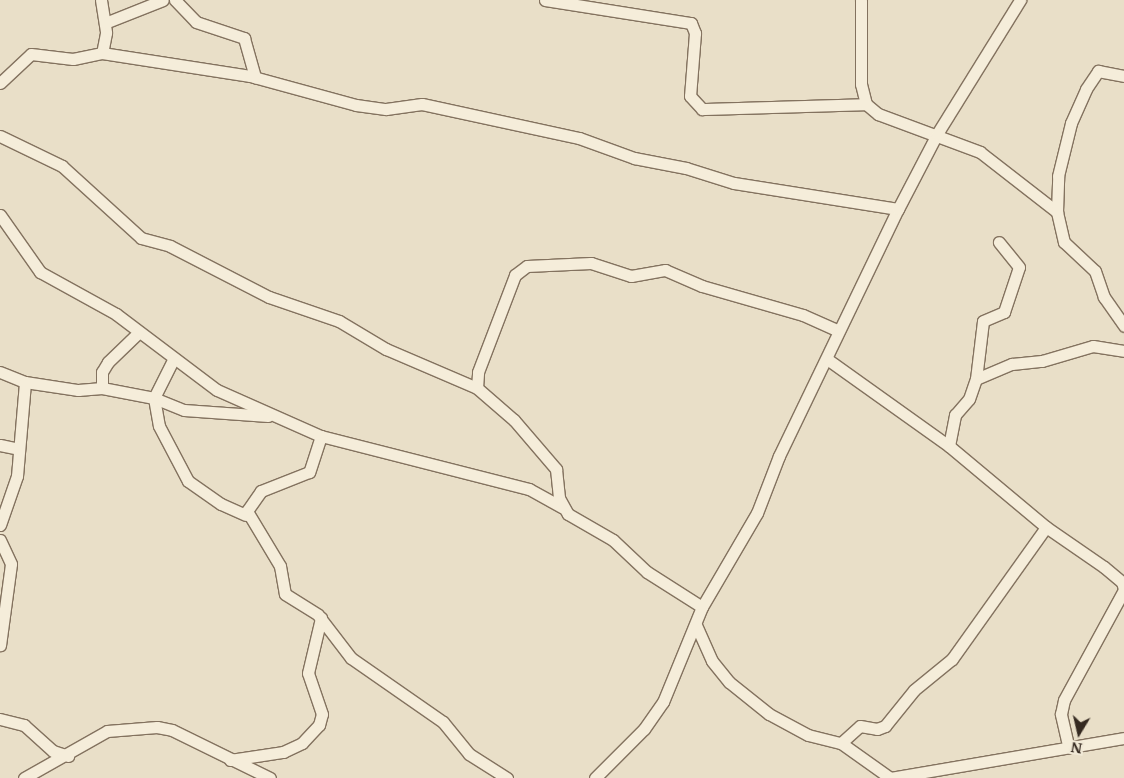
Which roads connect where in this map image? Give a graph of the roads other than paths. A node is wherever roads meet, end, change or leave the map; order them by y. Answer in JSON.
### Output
{"nodes":[{"id":1,"x":100,"y":0,"type":"edge"},
{"id":2,"x":163,"y":0,"type":"edge"},
{"id":3,"x":176,"y":0,"type":"edge"},
{"id":4,"x":545,"y":0,"type":"edge"},
{"id":5,"x":861,"y":0,"type":"edge"},
{"id":6,"x":1020,"y":0,"type":"edge"},
{"id":7,"x":105,"y":23,"type":"junction"},
{"id":8,"x":102,"y":53,"type":"junction"},
{"id":9,"x":1124,"y":76,"type":"edge"},
{"id":10,"x":254,"y":77,"type":"junction"},
{"id":11,"x":0,"y":83,"type":"edge"},
{"id":12,"x":866,"y":104,"type":"junction"},
{"id":13,"x":937,"y":134,"type":"junction"},
{"id":14,"x":0,"y":136,"type":"edge"},
{"id":15,"x":898,"y":209,"type":"junction"},
{"id":16,"x":1058,"y":212,"type":"junction"},
{"id":17,"x":0,"y":215,"type":"edge"},
{"id":18,"x":999,"y":242,"type":"dead end"},
{"id":19,"x":1124,"y":326,"type":"edge"},
{"id":20,"x":839,"y":331,"type":"junction"},
{"id":21,"x":138,"y":334,"type":"junction"},
{"id":22,"x":1124,"y":351,"type":"edge"},
{"id":23,"x":173,"y":360,"type":"junction"},
{"id":24,"x":827,"y":360,"type":"junction"},
{"id":25,"x":0,"y":372,"type":"edge"},
{"id":26,"x":976,"y":379,"type":"junction"},
{"id":27,"x":25,"y":382,"type":"junction"},
{"id":28,"x":102,"y":388,"type":"junction"},
{"id":29,"x":477,"y":388,"type":"junction"},
{"id":30,"x":154,"y":398,"type":"junction"},
{"id":31,"x":279,"y":417,"type":"junction"},
{"id":32,"x":321,"y":436,"type":"junction"},
{"id":33,"x":0,"y":445,"type":"edge"},
{"id":34,"x":949,"y":446,"type":"junction"},
{"id":35,"x":19,"y":449,"type":"junction"},
{"id":36,"x":562,"y":508,"type":"junction"},
{"id":37,"x":246,"y":515,"type":"junction"},
{"id":38,"x":0,"y":525,"type":"edge"},
{"id":39,"x":1046,"y":527,"type":"junction"},
{"id":40,"x":0,"y":540,"type":"edge"},
{"id":41,"x":1124,"y":590,"type":"edge"},
{"id":42,"x":702,"y":607,"type":"junction"},
{"id":43,"x":321,"y":618,"type":"junction"},
{"id":44,"x":696,"y":624,"type":"junction"},
{"id":45,"x":0,"y":645,"type":"edge"},
{"id":46,"x":0,"y":719,"type":"edge"},
{"id":47,"x":1124,"y":738,"type":"edge"},
{"id":48,"x":842,"y":743,"type":"junction"},
{"id":49,"x":1068,"y":744,"type":"junction"},
{"id":50,"x":68,"y":756,"type":"junction"},
{"id":51,"x":230,"y":760,"type":"junction"},
{"id":52,"x":24,"y":778,"type":"edge"},
{"id":53,"x":270,"y":778,"type":"edge"},
{"id":54,"x":507,"y":778,"type":"edge"},
{"id":55,"x":594,"y":778,"type":"edge"},
{"id":56,"x":890,"y":778,"type":"edge"}],
"edges":[{"from":1,"to":7,"type":"street"},
{"from":2,"to":7,"type":"street"},
{"from":3,"to":10,"type":"street"},
{"from":4,"to":12,"type":"street"},
{"from":5,"to":12,"type":"street"},
{"from":6,"to":13,"type":"street"},
{"from":7,"to":8,"type":"street"},
{"from":8,"to":10,"type":"street"},
{"from":8,"to":11,"type":"street"},
{"from":9,"to":16,"type":"street"},
{"from":10,"to":15,"type":"street"},
{"from":12,"to":13,"type":"street"},
{"from":13,"to":15,"type":"street"},
{"from":13,"to":16,"type":"street"},
{"from":14,"to":29,"type":"street"},
{"from":15,"to":20,"type":"street"},
{"from":16,"to":19,"type":"street"},
{"from":17,"to":21,"type":"street"},
{"from":18,"to":26,"type":"street"},
{"from":20,"to":24,"type":"street"},
{"from":20,"to":29,"type":"street"},
{"from":21,"to":23,"type":"street"},
{"from":21,"to":28,"type":"street"},
{"from":22,"to":26,"type":"street"},
{"from":23,"to":30,"type":"street"},
{"from":23,"to":31,"type":"street"},
{"from":24,"to":34,"type":"street"},
{"from":24,"to":42,"type":"street"},
{"from":25,"to":27,"type":"street"},
{"from":26,"to":34,"type":"street"},
{"from":27,"to":28,"type":"street"},
{"from":27,"to":35,"type":"street"},
{"from":28,"to":30,"type":"street"},
{"from":29,"to":36,"type":"street"},
{"from":30,"to":31,"type":"street"},
{"from":30,"to":37,"type":"street"},
{"from":31,"to":32,"type":"street"},
{"from":32,"to":36,"type":"street"},
{"from":32,"to":37,"type":"street"},
{"from":33,"to":35,"type":"street"},
{"from":34,"to":39,"type":"street"},
{"from":35,"to":38,"type":"street"},
{"from":36,"to":42,"type":"street"},
{"from":37,"to":43,"type":"street"},
{"from":39,"to":41,"type":"street"},
{"from":39,"to":48,"type":"street"},
{"from":40,"to":45,"type":"street"},
{"from":41,"to":49,"type":"street"},
{"from":42,"to":44,"type":"street"},
{"from":43,"to":51,"type":"street"},
{"from":43,"to":54,"type":"street"},
{"from":44,"to":48,"type":"street"},
{"from":44,"to":55,"type":"street"},
{"from":46,"to":50,"type":"street"},
{"from":47,"to":49,"type":"street"},
{"from":48,"to":56,"type":"street"},
{"from":49,"to":56,"type":"street"},
{"from":50,"to":51,"type":"street"},
{"from":50,"to":52,"type":"street"},
{"from":51,"to":53,"type":"street"}]}
